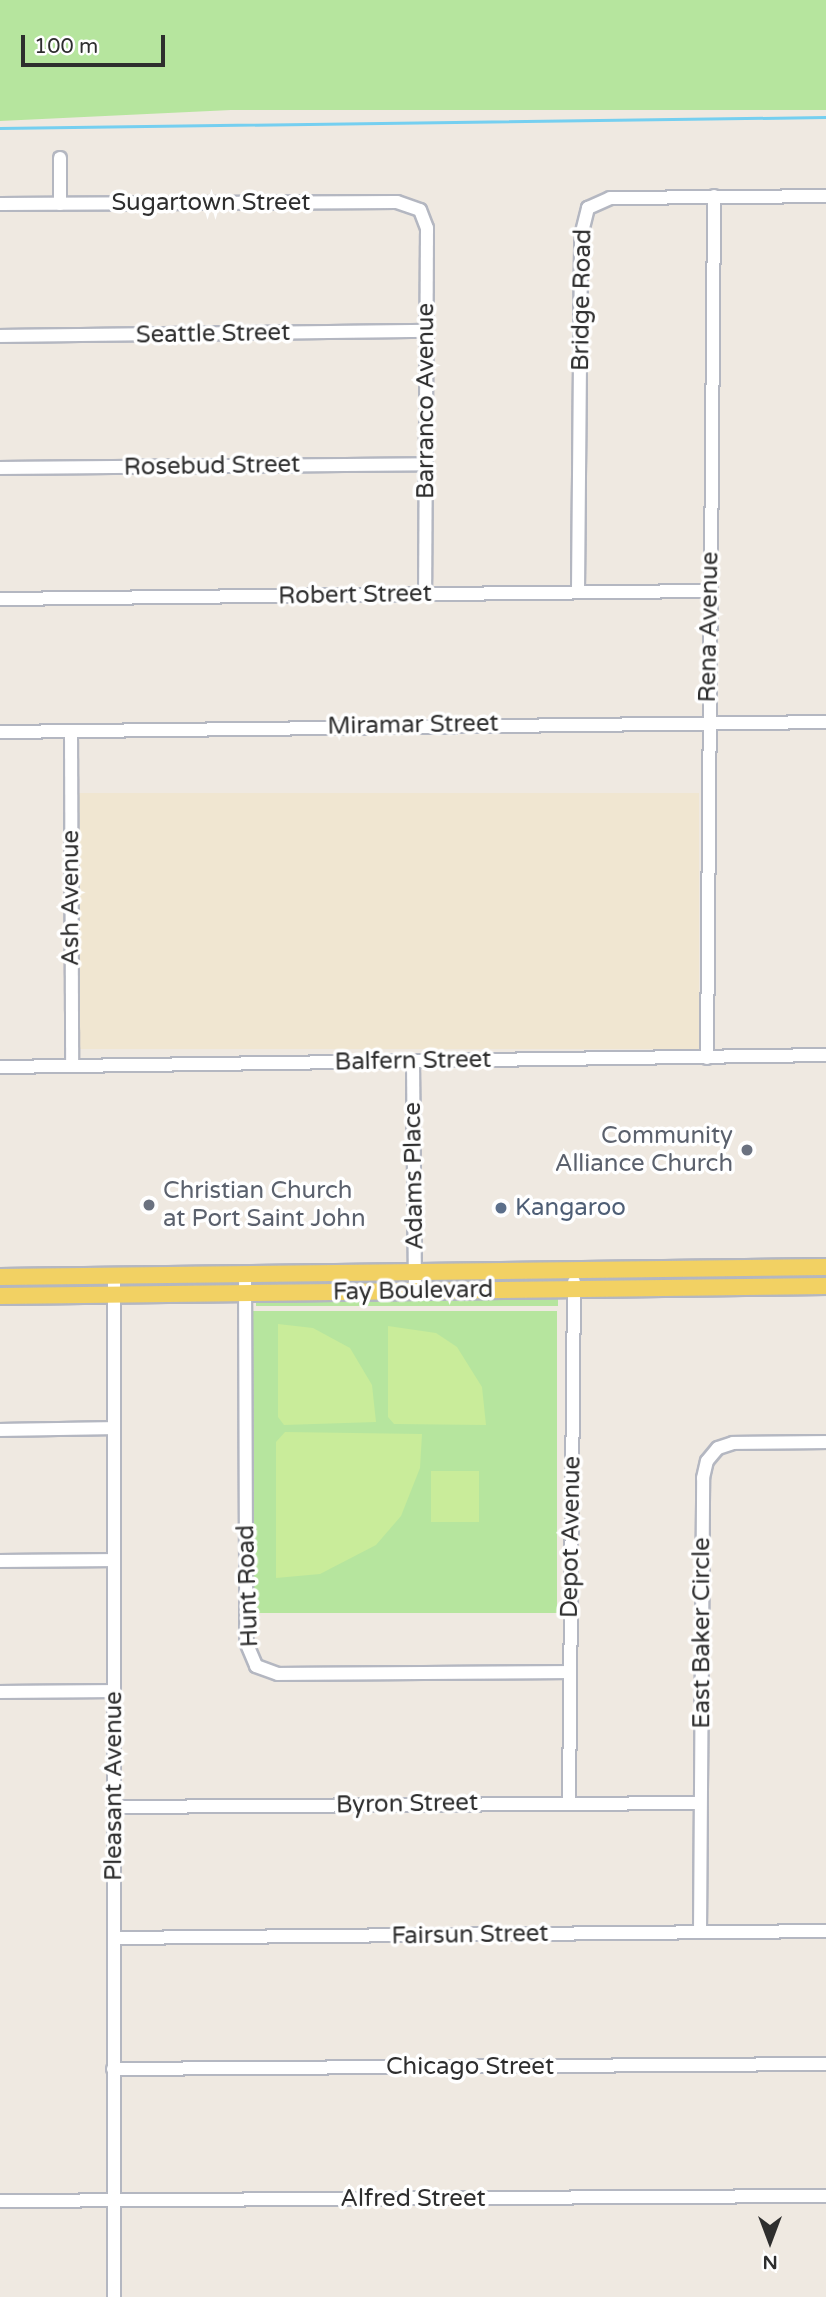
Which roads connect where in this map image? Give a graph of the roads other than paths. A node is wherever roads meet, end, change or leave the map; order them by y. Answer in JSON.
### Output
{"nodes":[{"id":1,"x":60,"y":158,"type":"dead end"},
{"id":2,"x":714,"y":196,"type":"junction"},
{"id":3,"x":826,"y":196,"type":"edge"},
{"id":4,"x":0,"y":204,"type":"edge"},
{"id":5,"x":60,"y":204,"type":"junction"},
{"id":6,"x":420,"y":210,"type":"joint"},
{"id":7,"x":426,"y":331,"type":"junction"},
{"id":8,"x":0,"y":336,"type":"edge"},
{"id":9,"x":425,"y":464,"type":"junction"},
{"id":10,"x":0,"y":468,"type":"edge"},
{"id":11,"x":578,"y":591,"type":"junction"},
{"id":12,"x":709,"y":591,"type":"junction"},
{"id":13,"x":425,"y":594,"type":"junction"},
{"id":14,"x":0,"y":599,"type":"edge"},
{"id":15,"x":708,"y":721,"type":"junction"},
{"id":16,"x":826,"y":722,"type":"edge"},
{"id":17,"x":71,"y":730,"type":"junction"},
{"id":18,"x":0,"y":732,"type":"edge"},
{"id":19,"x":826,"y":1055,"type":"edge"},
{"id":20,"x":707,"y":1058,"type":"junction"},
{"id":21,"x":413,"y":1061,"type":"junction"},
{"id":22,"x":72,"y":1065,"type":"junction"},
{"id":23,"x":0,"y":1067,"type":"edge"},
{"id":24,"x":826,"y":1267,"type":"edge"},
{"id":25,"x":574,"y":1271,"type":"junction"},
{"id":26,"x":415,"y":1273,"type":"junction"},
{"id":27,"x":245,"y":1274,"type":"junction"},
{"id":28,"x":114,"y":1275,"type":"junction"},
{"id":29,"x":0,"y":1277,"type":"edge"},
{"id":30,"x":826,"y":1286,"type":"edge"},
{"id":31,"x":574,"y":1289,"type":"junction"},
{"id":32,"x":415,"y":1291,"type":"junction"},
{"id":33,"x":245,"y":1294,"type":"junction"},
{"id":34,"x":114,"y":1295,"type":"junction"},
{"id":35,"x":0,"y":1296,"type":"edge"},
{"id":36,"x":113,"y":1428,"type":"junction"},
{"id":37,"x":0,"y":1430,"type":"edge"},
{"id":38,"x":826,"y":1442,"type":"edge"},
{"id":39,"x":114,"y":1560,"type":"junction"},
{"id":40,"x":0,"y":1561,"type":"edge"},
{"id":41,"x":569,"y":1672,"type":"junction"},
{"id":42,"x":0,"y":1692,"type":"edge"},
{"id":43,"x":113,"y":1692,"type":"junction"},
{"id":44,"x":569,"y":1803,"type":"junction"},
{"id":45,"x":700,"y":1803,"type":"junction"},
{"id":46,"x":115,"y":1808,"type":"junction"},
{"id":47,"x":826,"y":1931,"type":"edge"},
{"id":48,"x":700,"y":1932,"type":"junction"},
{"id":49,"x":114,"y":1938,"type":"junction"},
{"id":50,"x":826,"y":2064,"type":"edge"},
{"id":51,"x":113,"y":2069,"type":"junction"},
{"id":52,"x":826,"y":2196,"type":"edge"},
{"id":53,"x":0,"y":2201,"type":"edge"},
{"id":54,"x":113,"y":2201,"type":"junction"},
{"id":55,"x":114,"y":2297,"type":"edge"}],
"edges":[{"from":1,"to":5,"type":"street"},
{"from":2,"to":3,"type":"street","name":"Bridge Road"},
{"from":2,"to":11,"type":"street","name":"Bridge Road"},
{"from":2,"to":12,"type":"street","name":"Rena Avenue"},
{"from":4,"to":5,"type":"street","name":"Sugartown Street"},
{"from":5,"to":6,"type":"street","name":"Sugartown Street"},
{"from":6,"to":7,"type":"street","name":"Barranco Avenue"},
{"from":7,"to":8,"type":"street","name":"Seattle Street"},
{"from":7,"to":9,"type":"street","name":"Barranco Avenue"},
{"from":9,"to":10,"type":"street","name":"Rosebud Street"},
{"from":9,"to":13,"type":"street","name":"Barranco Avenue"},
{"from":11,"to":12,"type":"street","name":"Robert Street"},
{"from":11,"to":13,"type":"street","name":"Robert Street"},
{"from":12,"to":15,"type":"street","name":"Rena Avenue"},
{"from":13,"to":14,"type":"street","name":"Robert Street"},
{"from":15,"to":16,"type":"street","name":"Miramar Street"},
{"from":15,"to":17,"type":"street","name":"Miramar Street"},
{"from":15,"to":20,"type":"street","name":"Rena Avenue"},
{"from":17,"to":18,"type":"street","name":"Miramar Street"},
{"from":17,"to":22,"type":"street","name":"Ash Avenue"},
{"from":19,"to":20,"type":"street","name":"Balfern Street"},
{"from":20,"to":21,"type":"street","name":"Balfern Street"},
{"from":21,"to":22,"type":"street","name":"Balfern Street"},
{"from":21,"to":26,"type":"street","name":"Adams Place"},
{"from":22,"to":23,"type":"street","name":"Balfern Street"},
{"from":24,"to":25,"type":"main road","name":"Fay Boulevard"},
{"from":25,"to":26,"type":"main road","name":"Fay Boulevard"},
{"from":25,"to":31,"type":"street","name":"Depot Avenue"},
{"from":26,"to":27,"type":"main road","name":"Fay Boulevard"},
{"from":26,"to":32,"type":"street","name":"Adams Place"},
{"from":27,"to":28,"type":"main road","name":"Fay Boulevard"},
{"from":27,"to":33,"type":"street","name":"Hunt Road"},
{"from":28,"to":29,"type":"main road","name":"Fay Boulevard"},
{"from":28,"to":34,"type":"street","name":"Pleasant Avenue"},
{"from":30,"to":31,"type":"main road","name":"Fay Boulevard"},
{"from":31,"to":32,"type":"main road","name":"Fay Boulevard"},
{"from":31,"to":41,"type":"street","name":"Depot Avenue"},
{"from":32,"to":33,"type":"main road","name":"Fay Boulevard"},
{"from":33,"to":34,"type":"main road","name":"Fay Boulevard"},
{"from":33,"to":41,"type":"street","name":"Hunt Road"},
{"from":34,"to":35,"type":"main road","name":"Fay Boulevard"},
{"from":34,"to":36,"type":"street","name":"Pleasant Avenue"},
{"from":36,"to":37,"type":"street"},
{"from":36,"to":39,"type":"street","name":"Pleasant Avenue"},
{"from":38,"to":45,"type":"street","name":"East Baker Circle"},
{"from":39,"to":40,"type":"street"},
{"from":39,"to":43,"type":"street","name":"Pleasant Avenue"},
{"from":41,"to":44,"type":"street","name":"Depot Avenue"},
{"from":42,"to":43,"type":"street"},
{"from":43,"to":46,"type":"street","name":"Pleasant Avenue"},
{"from":44,"to":45,"type":"street","name":"Byron Street"},
{"from":44,"to":46,"type":"street","name":"Byron Street"},
{"from":45,"to":48,"type":"street","name":"East Baker Circle"},
{"from":46,"to":49,"type":"street","name":"Pleasant Avenue"},
{"from":47,"to":48,"type":"street","name":"Fairsun Street"},
{"from":48,"to":49,"type":"street","name":"Fairsun Street"},
{"from":49,"to":51,"type":"street","name":"Pleasant Avenue"},
{"from":50,"to":51,"type":"street","name":"Chicago Street"},
{"from":51,"to":54,"type":"street","name":"Pleasant Avenue"},
{"from":52,"to":54,"type":"street","name":"Alfred Street"},
{"from":53,"to":54,"type":"street","name":"Alfred Street"},
{"from":54,"to":55,"type":"street","name":"Pleasant Avenue"}]}
